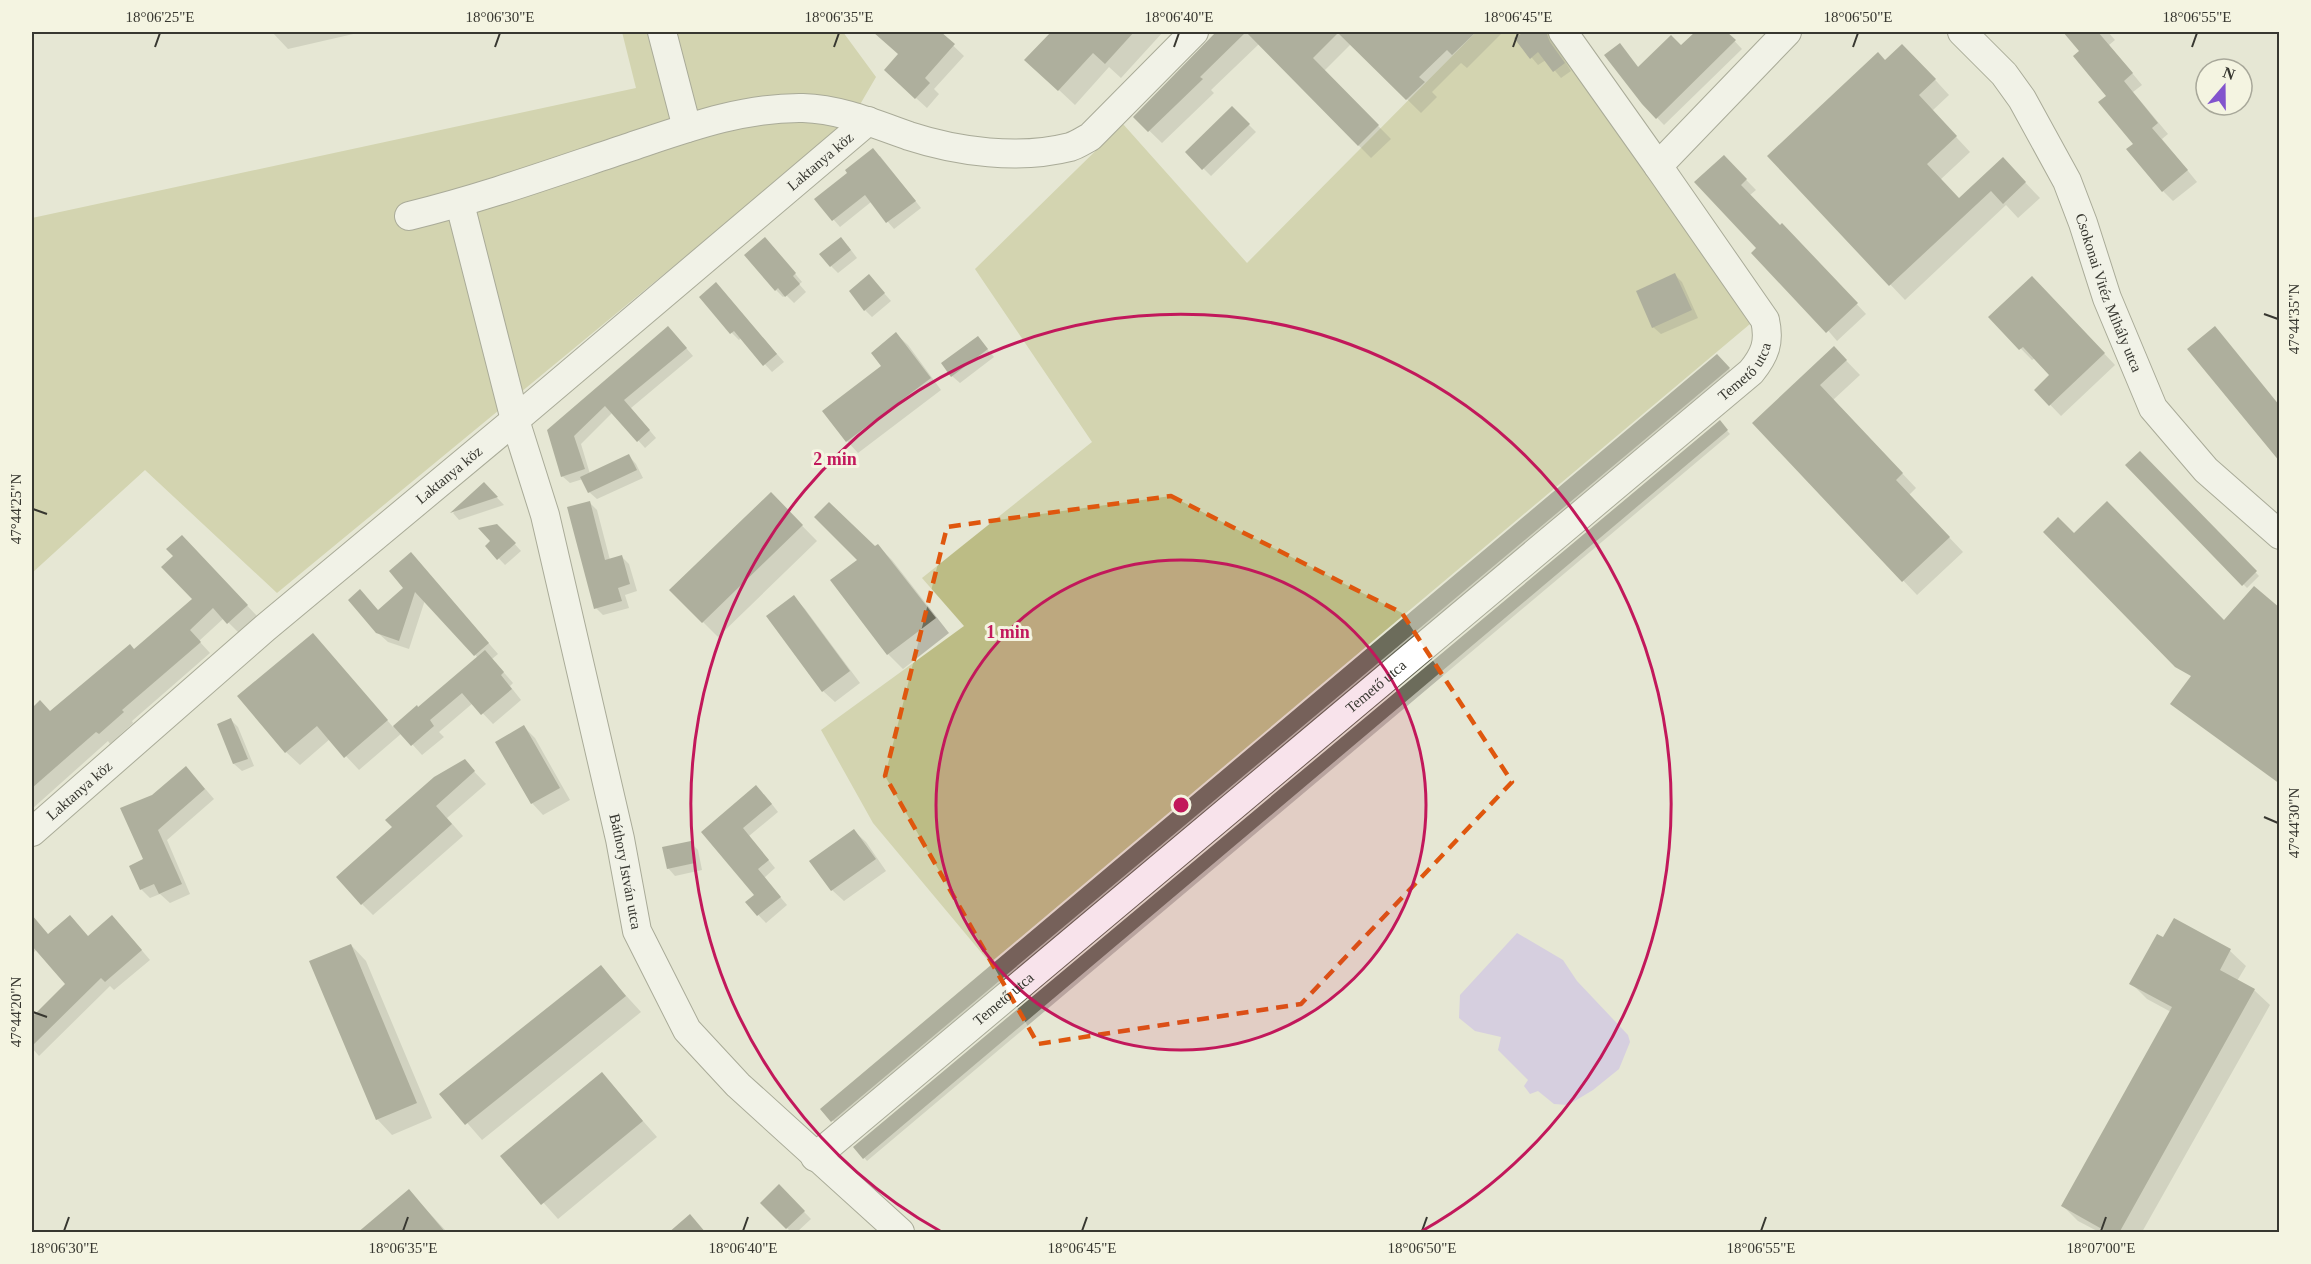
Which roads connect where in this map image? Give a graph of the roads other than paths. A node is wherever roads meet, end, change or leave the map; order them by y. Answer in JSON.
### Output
{"nodes":[{"id":1,"x":662,"y":32,"type":"edge"},
{"id":2,"x":1194,"y":32,"type":"edge"},
{"id":3,"x":1563,"y":32,"type":"edge"},
{"id":4,"x":1787,"y":32,"type":"edge"},
{"id":5,"x":1962,"y":32,"type":"edge"},
{"id":6,"x":868,"y":121,"type":"junction"},
{"id":7,"x":687,"y":128,"type":"junction"},
{"id":8,"x":1658,"y":166,"type":"junction"},
{"id":9,"x":460,"y":204,"type":"junction"},
{"id":10,"x":410,"y":216,"type":"dead end"},
{"id":11,"x":515,"y":420,"type":"junction"},
{"id":12,"x":2280,"y":536,"type":"edge"},
{"id":13,"x":32,"y":832,"type":"edge"},
{"id":14,"x":814,"y":1157,"type":"junction"},
{"id":15,"x":900,"y":1233,"type":"edge"}],
"edges":[{"from":1,"to":7,"type":"street"},
{"from":2,"to":6,"type":"street","name":"Laktanya köz"},
{"from":3,"to":8,"type":"street","name":"Temető utca"},
{"from":4,"to":8,"type":"street"},
{"from":5,"to":12,"type":"street","name":"Csokonai Vitéz Mihály utca"},
{"from":6,"to":7,"type":"street","name":"Laktanya köz"},
{"from":6,"to":11,"type":"street","name":"Laktanya köz"},
{"from":7,"to":9,"type":"street","name":"Laktanya köz"},
{"from":8,"to":14,"type":"street","name":"Temető utca"},
{"from":9,"to":10,"type":"street","name":"Laktanya köz"},
{"from":9,"to":11,"type":"street","name":"Báthory István utca"},
{"from":11,"to":13,"type":"street","name":"Laktanya köz"},
{"from":11,"to":14,"type":"street","name":"Báthory István utca"},
{"from":14,"to":15,"type":"street","name":"Báthory István utca"}]}
